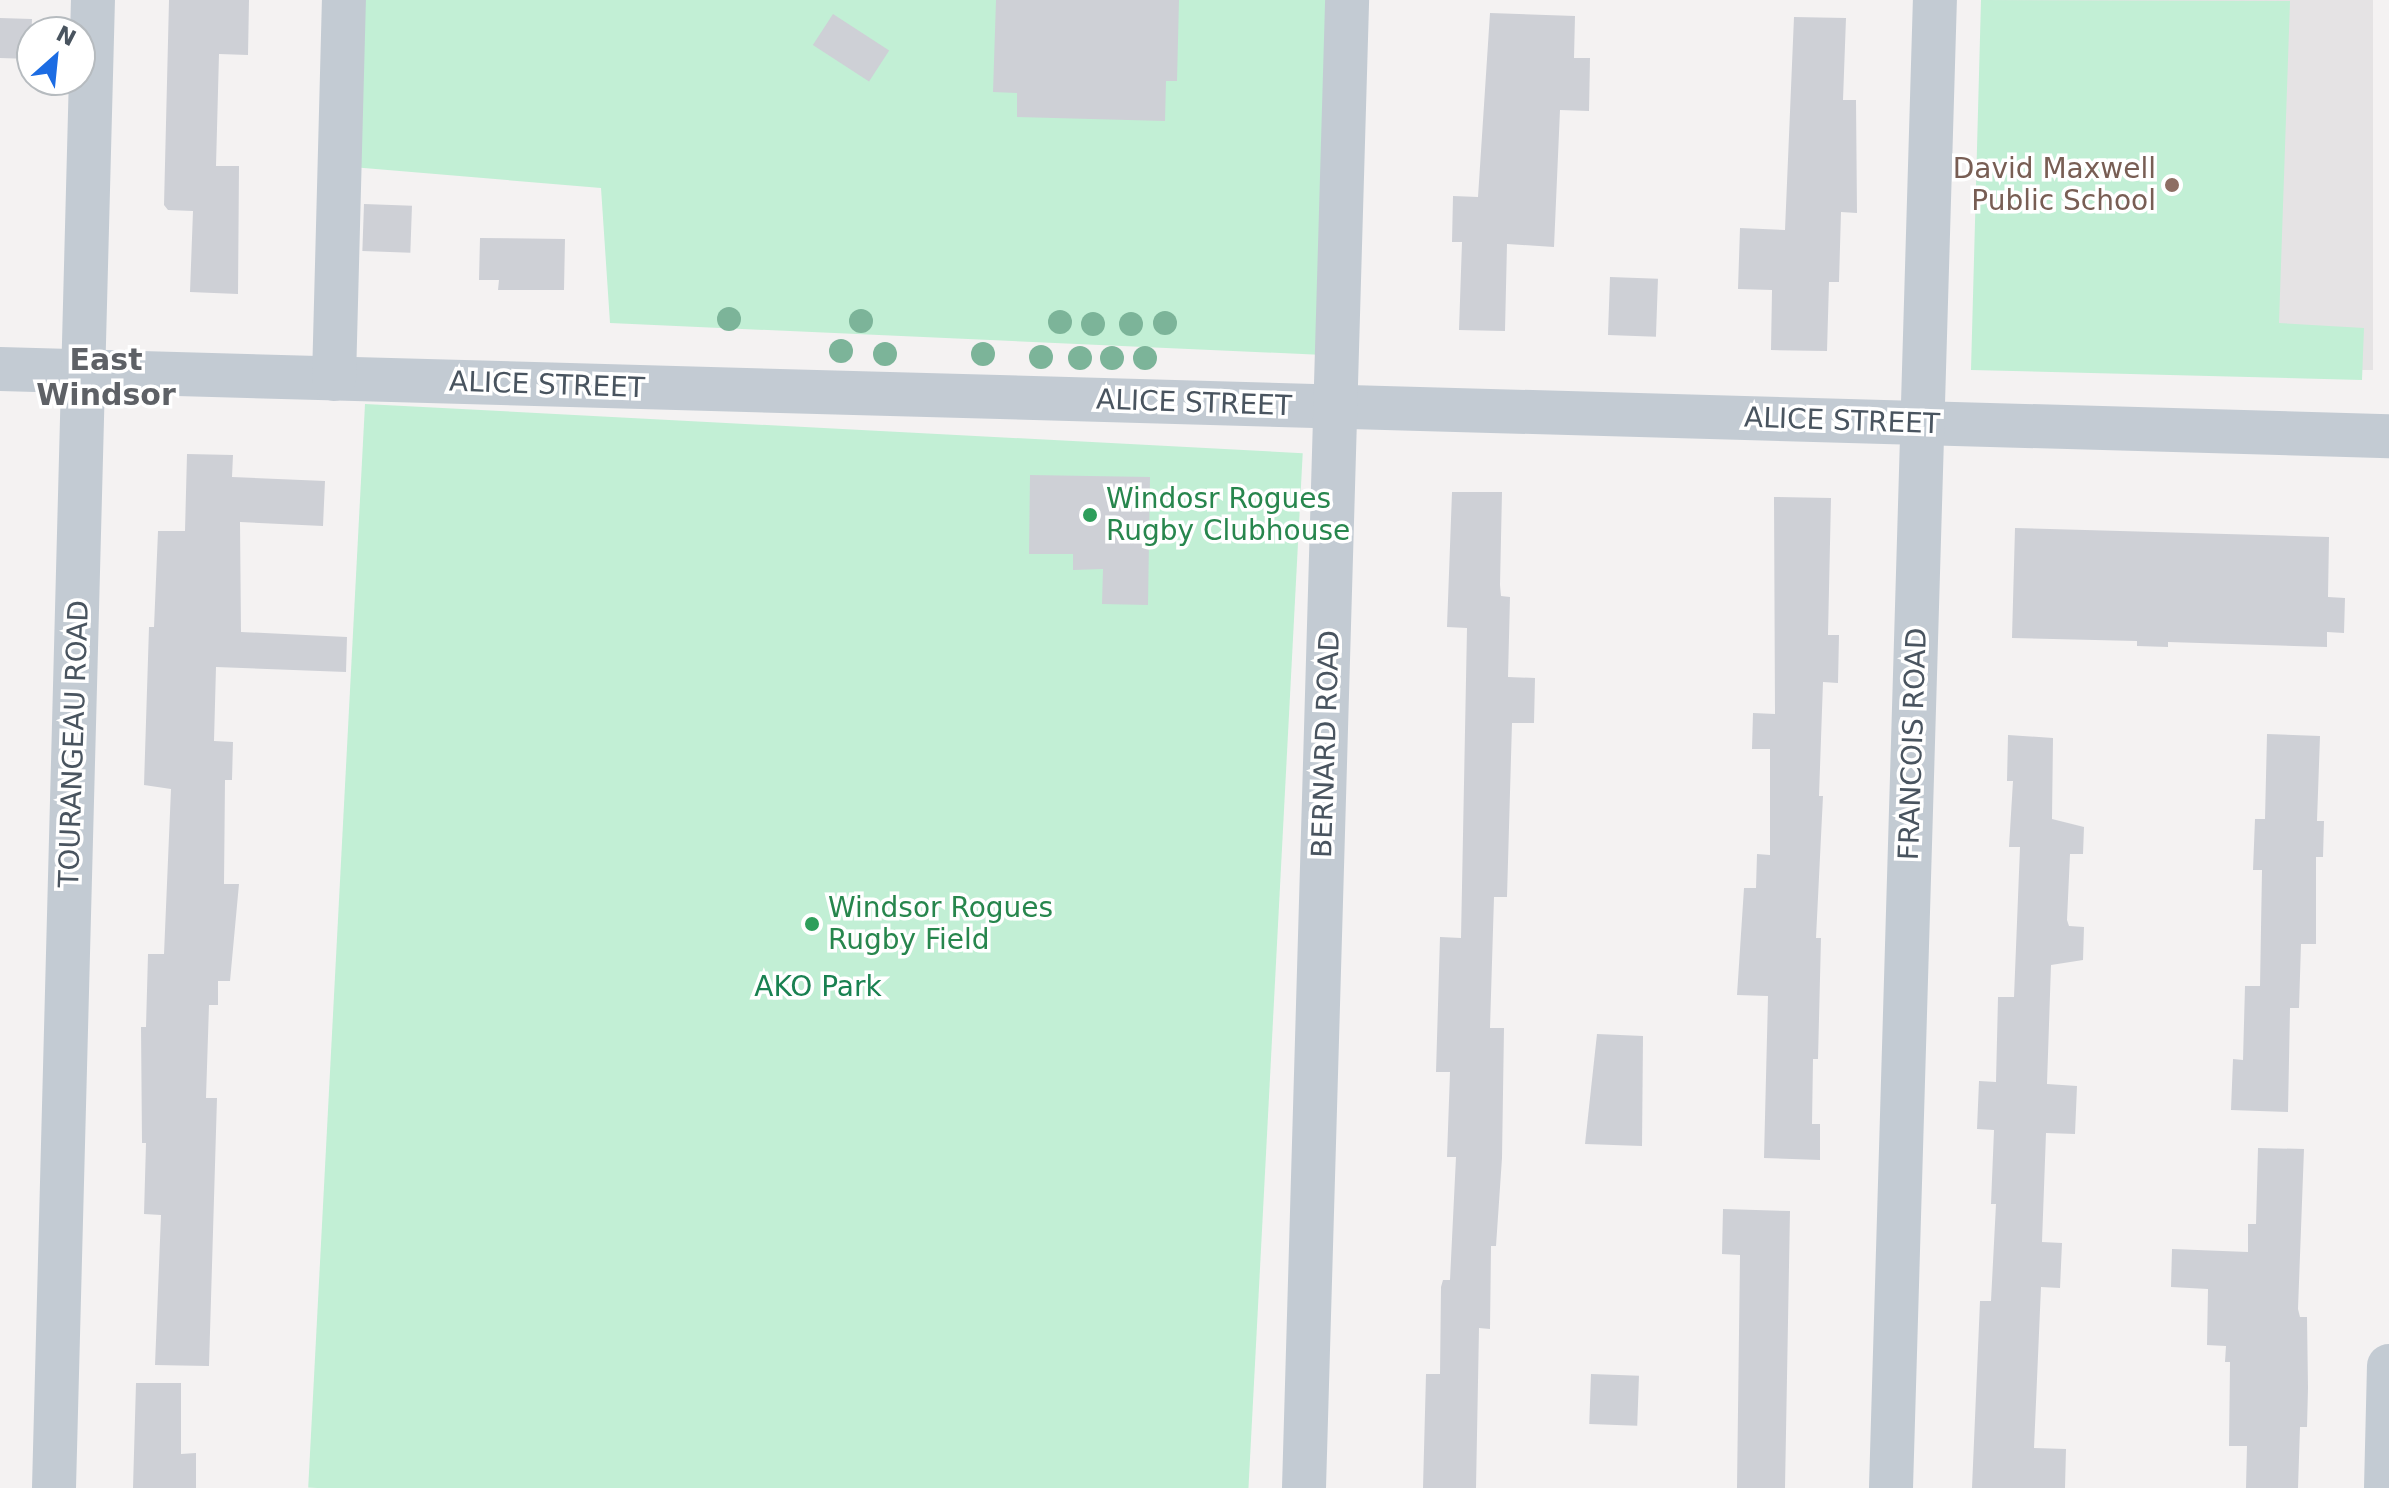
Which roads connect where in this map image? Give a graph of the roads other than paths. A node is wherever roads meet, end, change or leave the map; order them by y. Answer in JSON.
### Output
{"nodes":[{"id":1,"x":93,"y":0,"type":"edge"},
{"id":2,"x":344,"y":0,"type":"edge"},
{"id":3,"x":1347,"y":0,"type":"edge"},
{"id":4,"x":1935,"y":0,"type":"edge"},
{"id":5,"x":0,"y":369,"type":"edge"},
{"id":6,"x":84,"y":372,"type":"junction"},
{"id":7,"x":334,"y":379,"type":"junction"},
{"id":8,"x":1335,"y":407,"type":"junction"},
{"id":9,"x":1922,"y":423,"type":"junction"},
{"id":10,"x":2389,"y":436,"type":"edge"},
{"id":11,"x":2389,"y":1366,"type":"edge"},
{"id":12,"x":54,"y":1488,"type":"edge"},
{"id":13,"x":1304,"y":1488,"type":"edge"},
{"id":14,"x":1891,"y":1488,"type":"edge"},
{"id":15,"x":2386,"y":1488,"type":"edge"}],
"edges":[{"from":1,"to":6,"type":"street","name":"TOURANGEAU ROAD"},
{"from":2,"to":7,"type":"street"},
{"from":3,"to":8,"type":"street","name":"BERNARD ROAD"},
{"from":4,"to":9,"type":"street","name":"FRANCOIS ROAD"},
{"from":5,"to":6,"type":"street","name":"ALICE STREET"},
{"from":6,"to":7,"type":"street","name":"ALICE STREET"},
{"from":6,"to":12,"type":"street","name":"TOURANGEAU ROAD"},
{"from":7,"to":8,"type":"street","name":"ALICE STREET"},
{"from":8,"to":9,"type":"street","name":"ALICE STREET"},
{"from":8,"to":13,"type":"street","name":"BERNARD ROAD"},
{"from":9,"to":10,"type":"street","name":"ALICE STREET"},
{"from":9,"to":14,"type":"street","name":"FRANCOIS ROAD"},
{"from":11,"to":15,"type":"street"}]}
